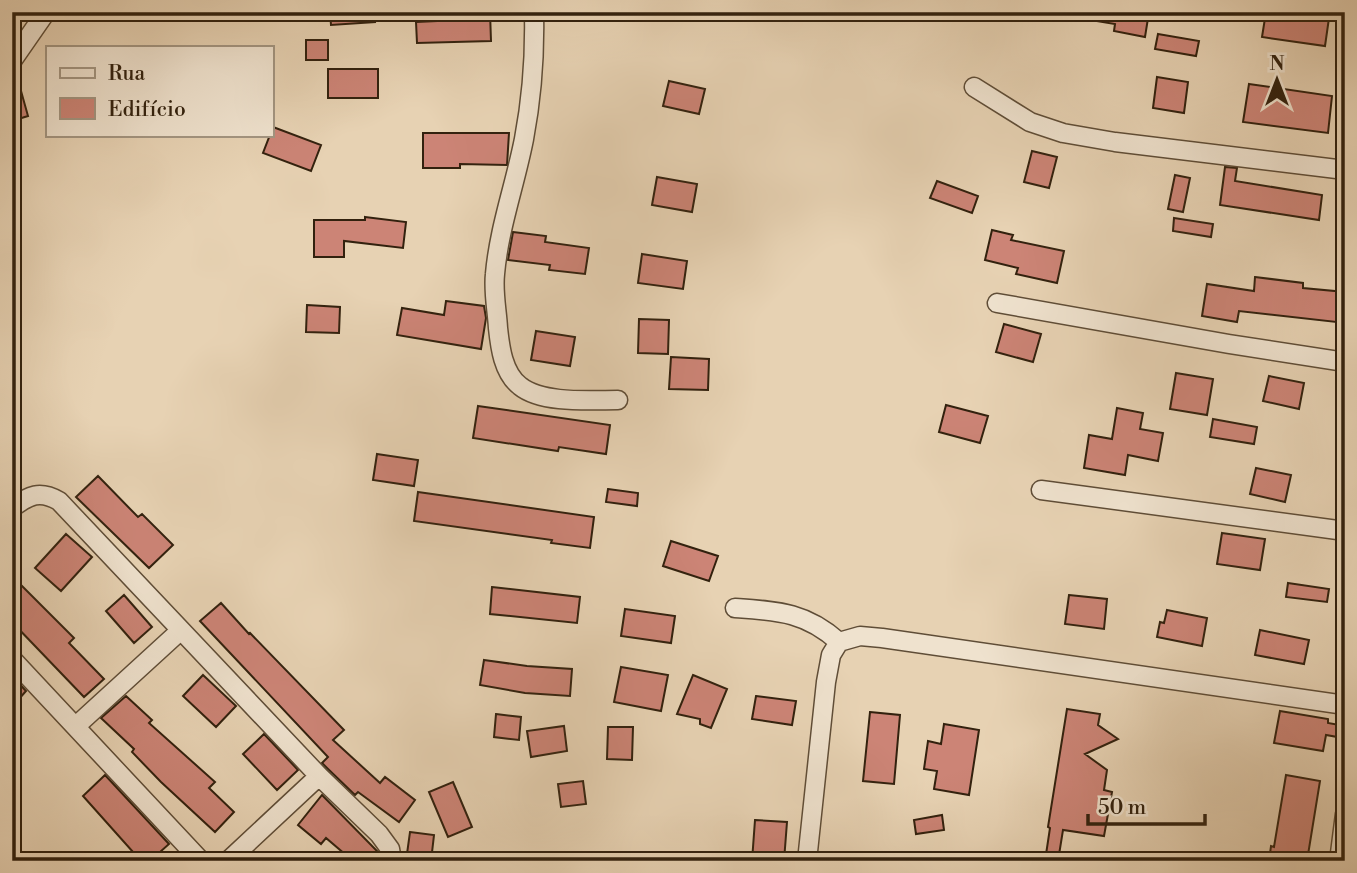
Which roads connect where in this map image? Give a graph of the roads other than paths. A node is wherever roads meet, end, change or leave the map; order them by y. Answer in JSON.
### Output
{"nodes":[{"id":1,"x":46,"y":12,"type":"edge"},
{"id":2,"x":534,"y":12,"type":"edge"},
{"id":3,"x":12,"y":61,"type":"edge"},
{"id":4,"x":974,"y":88,"type":"dead end"},
{"id":5,"x":1345,"y":170,"type":"edge"},
{"id":6,"x":998,"y":303,"type":"dead end"},
{"id":7,"x":1345,"y":362,"type":"edge"},
{"id":8,"x":618,"y":400,"type":"dead end"},
{"id":9,"x":1041,"y":490,"type":"dead end"},
{"id":10,"x":12,"y":508,"type":"edge"},
{"id":11,"x":1345,"y":531,"type":"edge"},
{"id":12,"x":735,"y":608,"type":"dead end"},
{"id":13,"x":181,"y":630,"type":"junction"},
{"id":14,"x":839,"y":642,"type":"junction"},
{"id":15,"x":12,"y":659,"type":"edge"},
{"id":16,"x":1345,"y":705,"type":"edge"},
{"id":17,"x":76,"y":726,"type":"junction"},
{"id":18,"x":319,"y":776,"type":"junction"},
{"id":19,"x":1345,"y":814,"type":"edge"},
{"id":20,"x":1343,"y":837,"type":"edge"},
{"id":21,"x":201,"y":861,"type":"edge"},
{"id":22,"x":228,"y":861,"type":"edge"},
{"id":23,"x":392,"y":861,"type":"edge"},
{"id":24,"x":807,"y":861,"type":"edge"},
{"id":25,"x":1339,"y":861,"type":"edge"}],
"edges":[{"from":1,"to":3,"type":"street"},
{"from":2,"to":8,"type":"street"},
{"from":4,"to":5,"type":"street"},
{"from":6,"to":7,"type":"street"},
{"from":9,"to":11,"type":"street"},
{"from":10,"to":13,"type":"street"},
{"from":12,"to":14,"type":"street"},
{"from":13,"to":17,"type":"street"},
{"from":13,"to":18,"type":"street"},
{"from":14,"to":16,"type":"street"},
{"from":14,"to":24,"type":"street"},
{"from":15,"to":17,"type":"street"},
{"from":17,"to":21,"type":"street"},
{"from":18,"to":22,"type":"street"},
{"from":18,"to":23,"type":"street"},
{"from":19,"to":20,"type":"street"},
{"from":20,"to":25,"type":"street"}]}
